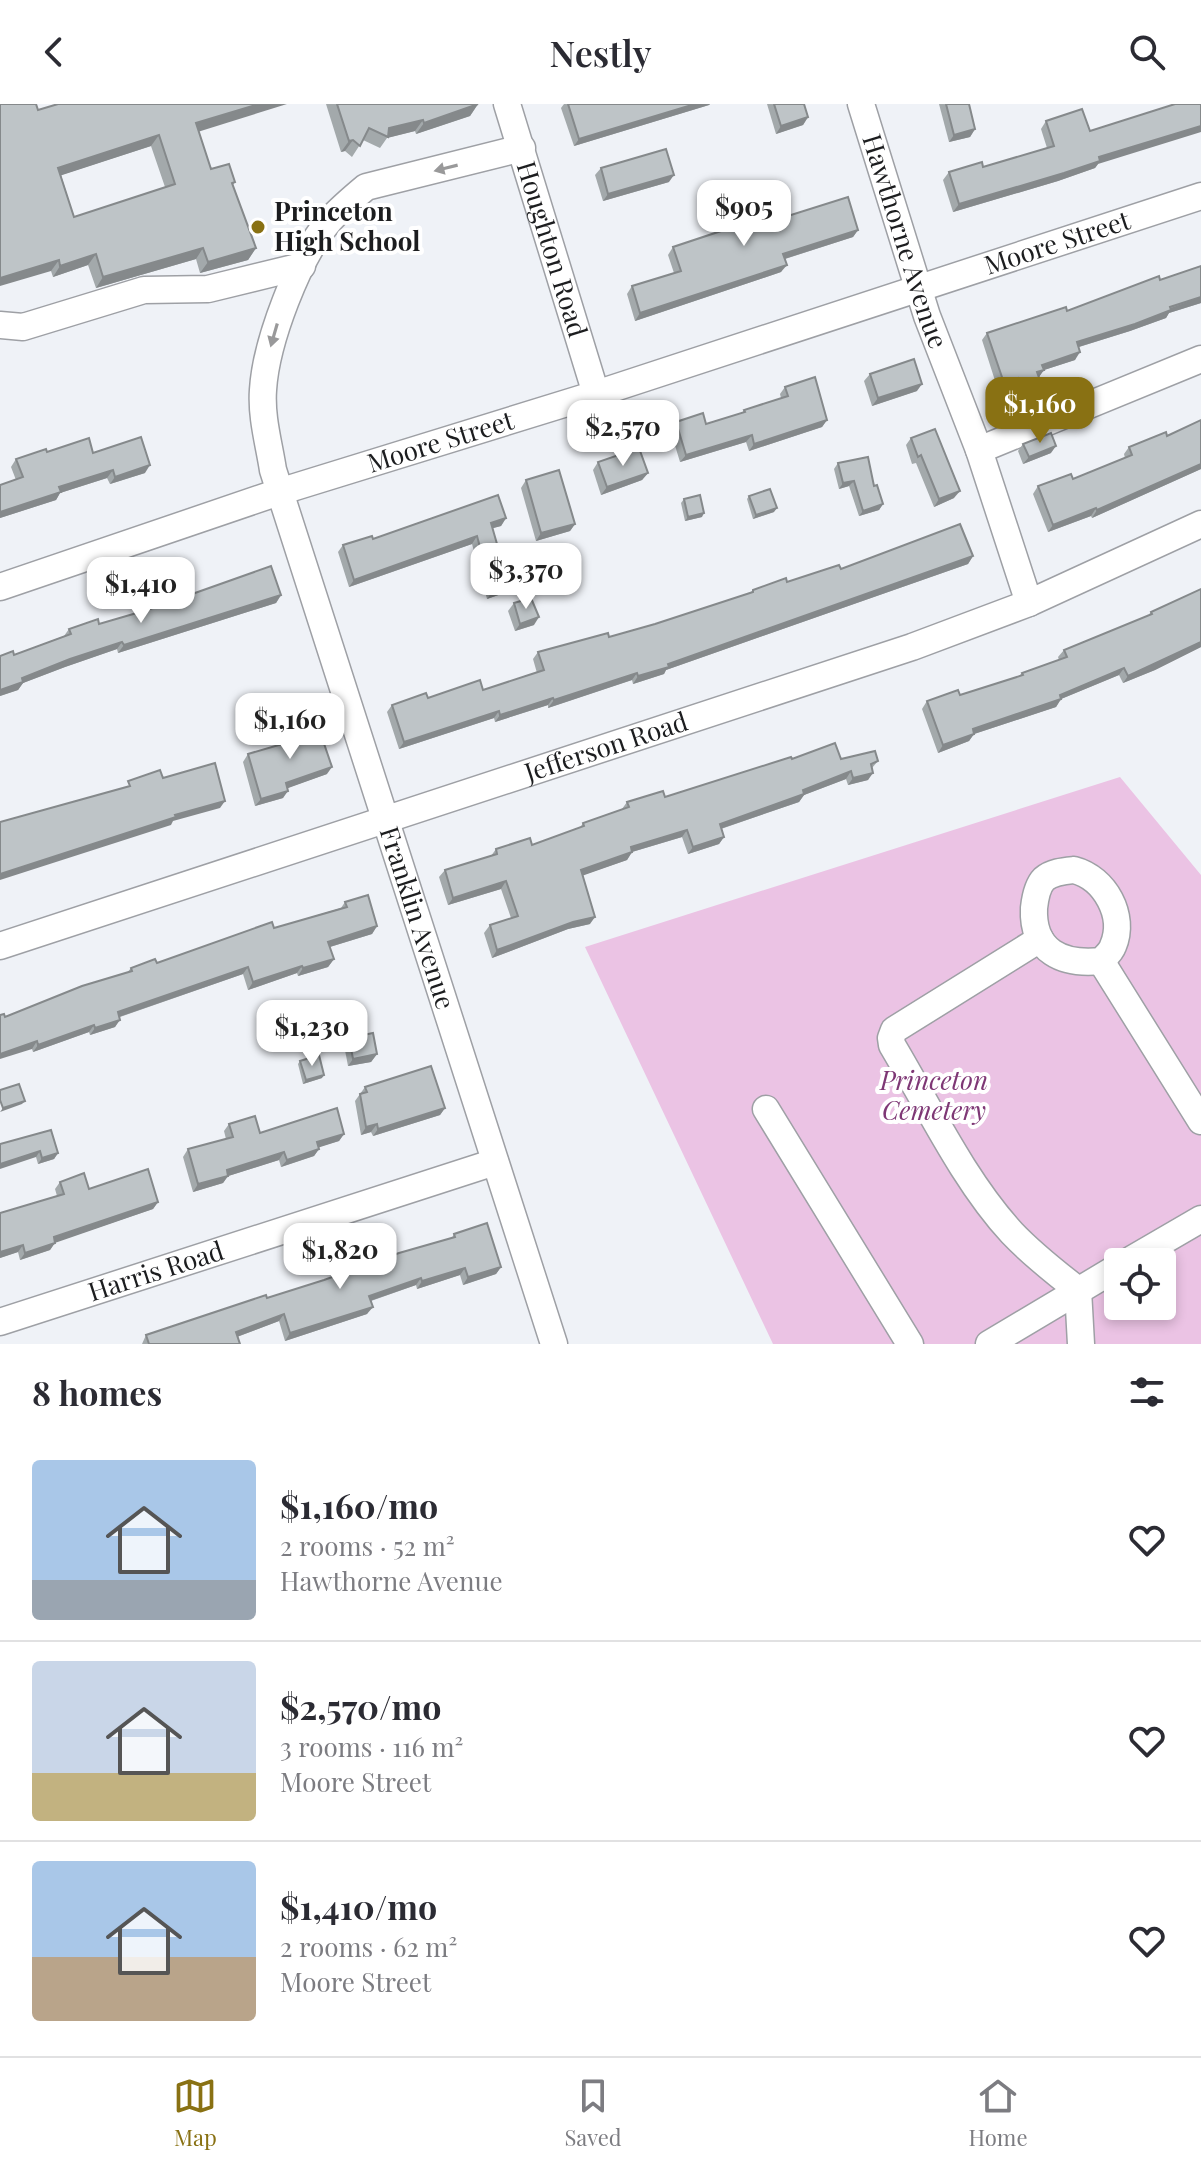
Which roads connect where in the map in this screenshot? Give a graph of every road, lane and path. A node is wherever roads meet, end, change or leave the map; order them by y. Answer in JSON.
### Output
{"nodes":[{"id":1,"x":507,"y":104,"type":"edge"},
{"id":2,"x":861,"y":104,"type":"edge"},
{"id":3,"x":522,"y":148,"type":"junction"},
{"id":4,"x":1201,"y":196,"type":"edge"},
{"id":5,"x":302,"y":266,"type":"junction"},
{"id":6,"x":918,"y":288,"type":"junction"},
{"id":7,"x":0,"y":325,"type":"edge"},
{"id":8,"x":1201,"y":359,"type":"edge"},
{"id":9,"x":596,"y":394,"type":"junction"},
{"id":10,"x":979,"y":450,"type":"junction"},
{"id":11,"x":282,"y":491,"type":"junction"},
{"id":12,"x":1201,"y":524,"type":"edge"},
{"id":13,"x":0,"y":587,"type":"edge"},
{"id":14,"x":1029,"y":603,"type":"junction"},
{"id":15,"x":385,"y":822,"type":"junction"},
{"id":16,"x":1040,"y":939,"type":"junction"},
{"id":17,"x":0,"y":946,"type":"edge"},
{"id":18,"x":1101,"y":961,"type":"junction"},
{"id":19,"x":766,"y":1109,"type":"dead end"},
{"id":20,"x":1201,"y":1121,"type":"edge"},
{"id":21,"x":495,"y":1162,"type":"junction"},
{"id":22,"x":1201,"y":1219,"type":"edge"},
{"id":23,"x":1151,"y":1248,"type":"edge"},
{"id":24,"x":1104,"y":1275,"type":"edge"},
{"id":25,"x":1078,"y":1290,"type":"junction"},
{"id":26,"x":0,"y":1322,"type":"edge"},
{"id":27,"x":554,"y":1344,"type":"edge"},
{"id":28,"x":910,"y":1344,"type":"edge"},
{"id":29,"x":989,"y":1344,"type":"edge"},
{"id":30,"x":1081,"y":1344,"type":"edge"}],
"edges":[{"from":1,"to":3,"type":"street","name":"Houghton Road"},
{"from":2,"to":6,"type":"street","name":"Hawthorne Avenue"},
{"from":3,"to":5,"type":"street","name":"Franklin Avenue","one_way":true},
{"from":3,"to":9,"type":"street","name":"Houghton Road"},
{"from":4,"to":6,"type":"street","name":"Moore Street"},
{"from":5,"to":7,"type":"street"},
{"from":5,"to":11,"type":"street","name":"Franklin Avenue","one_way":true},
{"from":6,"to":9,"type":"street","name":"Moore Street"},
{"from":6,"to":10,"type":"street","name":"Hawthorne Avenue"},
{"from":8,"to":10,"type":"street"},
{"from":9,"to":11,"type":"street","name":"Moore Street"},
{"from":10,"to":14,"type":"street","name":"Hawthorne Avenue"},
{"from":11,"to":13,"type":"street","name":"Moore Street"},
{"from":11,"to":15,"type":"street","name":"Franklin Avenue"},
{"from":12,"to":14,"type":"street","name":"Jefferson Road"},
{"from":14,"to":15,"type":"street","name":"Jefferson Road"},
{"from":15,"to":17,"type":"street","name":"Jefferson Road"},
{"from":15,"to":21,"type":"street","name":"Franklin Avenue"},
{"from":16,"to":18,"type":"street"},
{"from":16,"to":18,"type":"street"},
{"from":16,"to":25,"type":"street"},
{"from":18,"to":20,"type":"street"},
{"from":19,"to":28,"type":"street"},
{"from":21,"to":26,"type":"street","name":"Harris Road"},
{"from":21,"to":27,"type":"street","name":"Franklin Avenue"},
{"from":22,"to":23,"type":"street"},
{"from":24,"to":25,"type":"street"},
{"from":25,"to":29,"type":"street"},
{"from":25,"to":30,"type":"street"}]}
